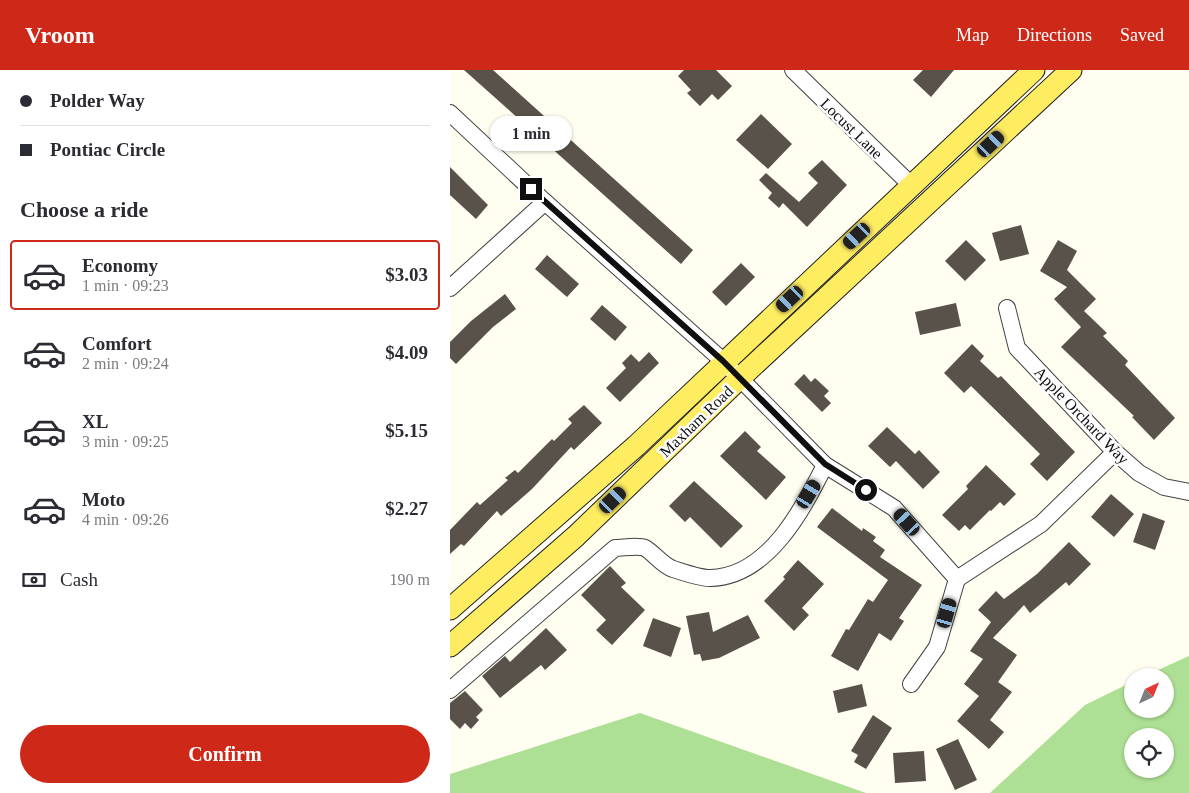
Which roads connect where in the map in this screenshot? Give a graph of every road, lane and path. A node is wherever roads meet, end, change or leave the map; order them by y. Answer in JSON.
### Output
{"nodes":[{"id":1,"x":793,"y":70,"type":"edge"},
{"id":2,"x":1034,"y":70,"type":"edge"},
{"id":3,"x":1071,"y":70,"type":"edge"},
{"id":4,"x":450,"y":112,"type":"edge"},
{"id":5,"x":911,"y":185,"type":"junction"},
{"id":6,"x":545,"y":202,"type":"junction"},
{"id":7,"x":450,"y":288,"type":"edge"},
{"id":8,"x":1007,"y":308,"type":"dead end"},
{"id":9,"x":723,"y":361,"type":"junction"},
{"id":10,"x":740,"y":378,"type":"junction"},
{"id":11,"x":1115,"y":452,"type":"junction"},
{"id":12,"x":825,"y":464,"type":"junction"},
{"id":13,"x":1189,"y":492,"type":"edge"},
{"id":14,"x":957,"y":579,"type":"junction"},
{"id":15,"x":450,"y":609,"type":"edge"},
{"id":16,"x":450,"y":646,"type":"edge"},
{"id":17,"x":911,"y":684,"type":"dead end"},
{"id":18,"x":450,"y":690,"type":"edge"}],
"edges":[{"from":1,"to":5,"type":"street","name":"Locust Lane"},
{"from":2,"to":5,"type":"main road","name":"Maxham Road"},
{"from":3,"to":10,"type":"main road","name":"Maxham Road"},
{"from":4,"to":6,"type":"street"},
{"from":5,"to":9,"type":"main road","name":"Maxham Road"},
{"from":6,"to":7,"type":"street"},
{"from":6,"to":9,"type":"street"},
{"from":8,"to":11,"type":"street","name":"Apple Orchard Way"},
{"from":9,"to":10,"type":"street"},
{"from":9,"to":15,"type":"main road","name":"Maxham Road"},
{"from":10,"to":12,"type":"street"},
{"from":10,"to":16,"type":"main road","name":"Maxham Road"},
{"from":11,"to":13,"type":"street","name":"Apple Orchard Way"},
{"from":11,"to":14,"type":"street"},
{"from":12,"to":14,"type":"street"},
{"from":12,"to":18,"type":"street"},
{"from":14,"to":17,"type":"street"}]}
